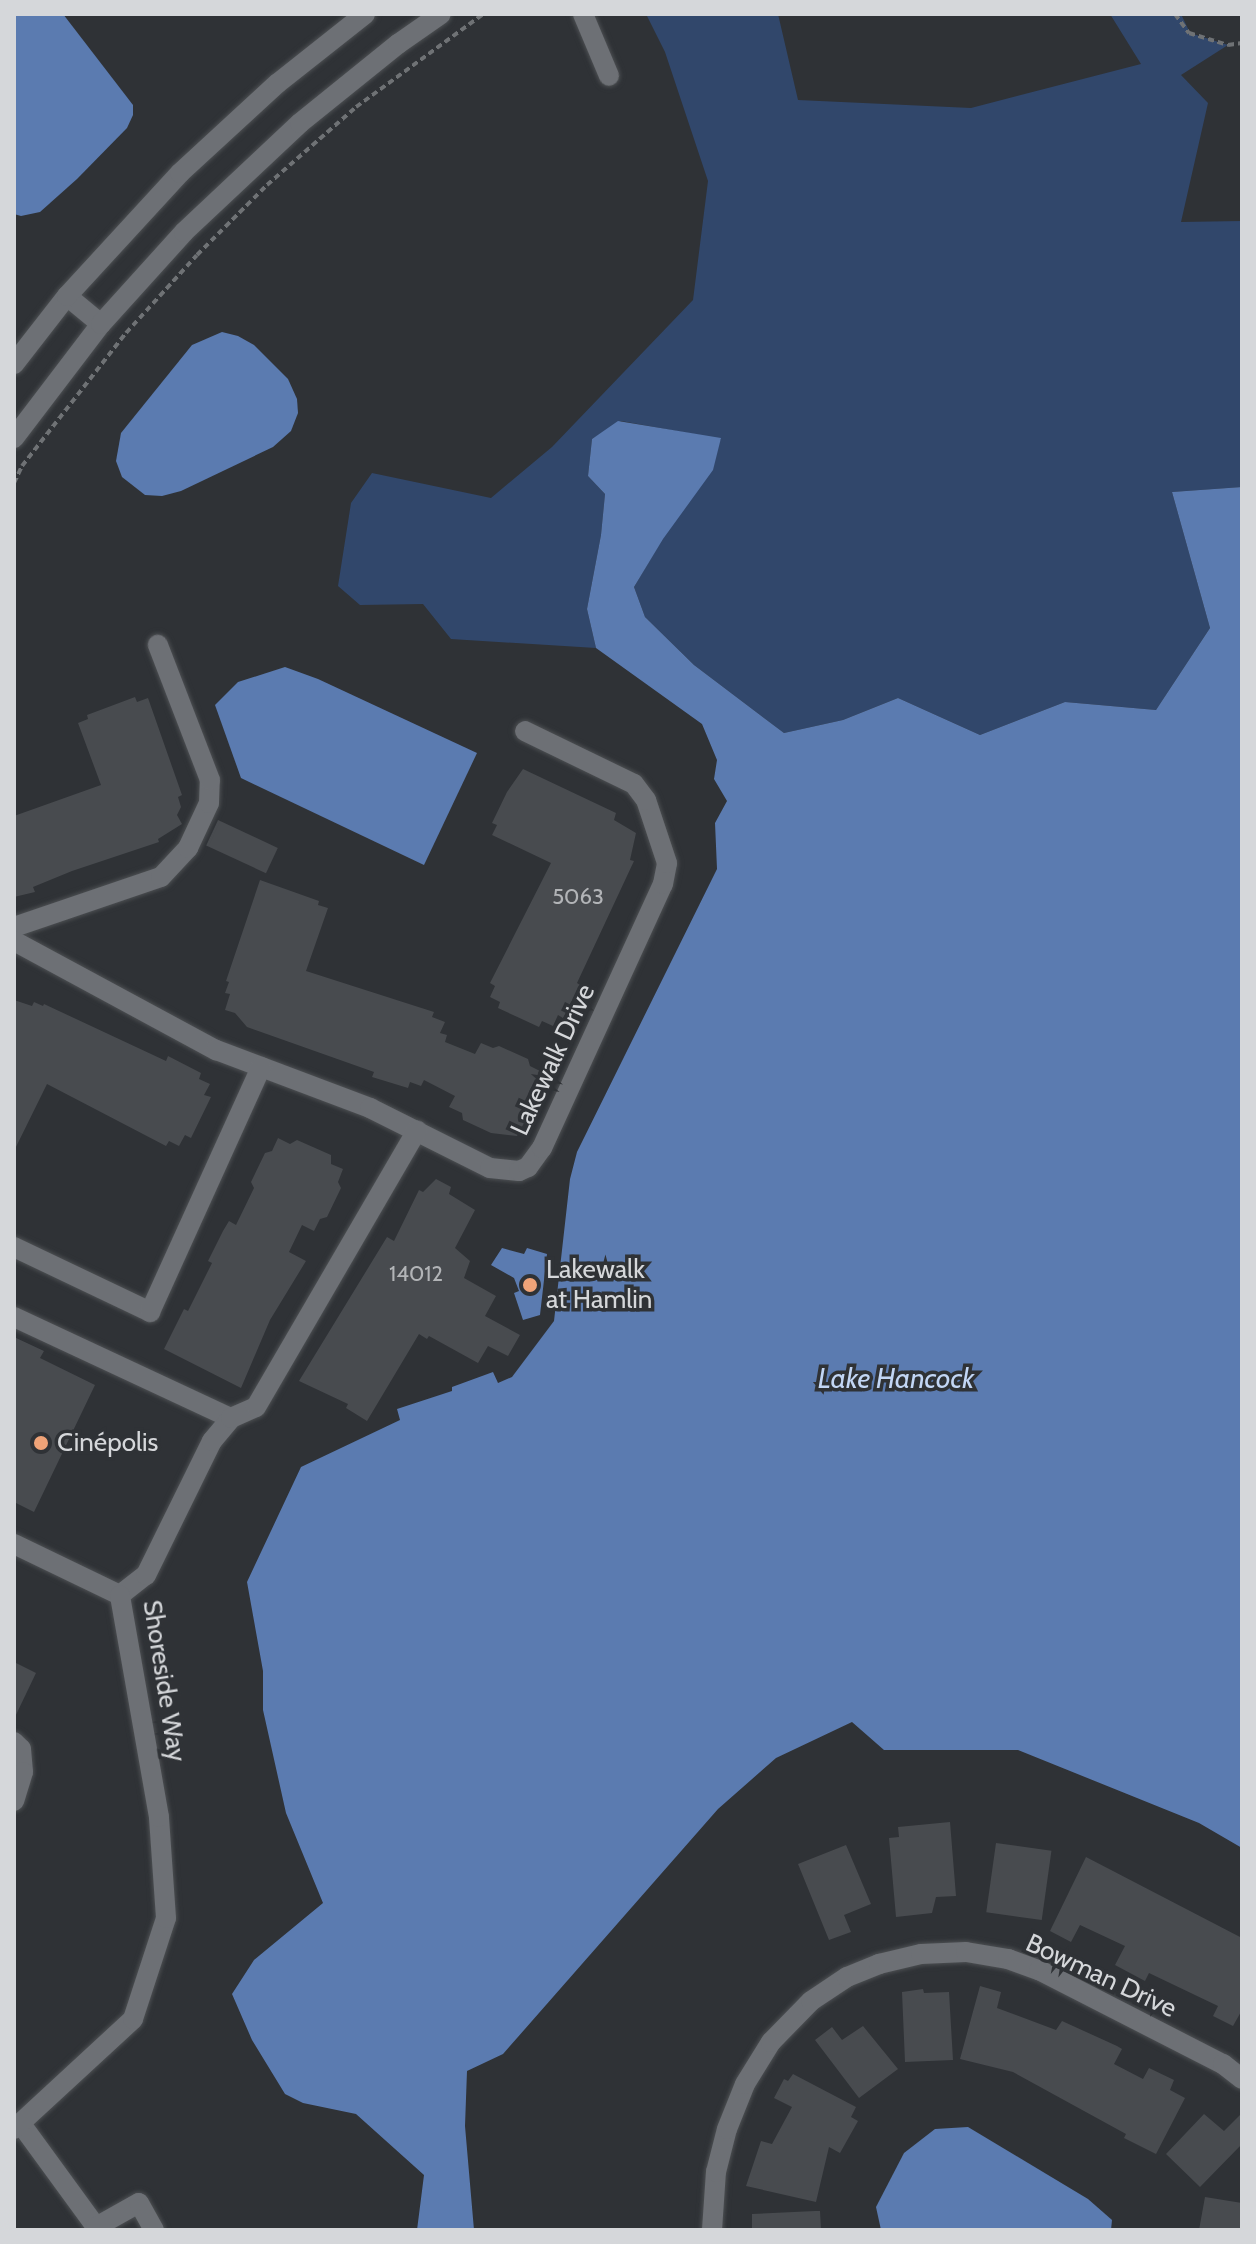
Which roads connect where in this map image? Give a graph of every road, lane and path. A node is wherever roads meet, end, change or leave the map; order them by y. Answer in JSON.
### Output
{"nodes":[{"id":1,"x":365,"y":14,"type":"edge"},
{"id":2,"x":441,"y":14,"type":"edge"},
{"id":3,"x":483,"y":14,"type":"edge"},
{"id":4,"x":583,"y":14,"type":"edge"},
{"id":5,"x":1175,"y":14,"type":"edge"},
{"id":6,"x":1242,"y":43,"type":"edge"},
{"id":7,"x":609,"y":76,"type":"dead end"},
{"id":8,"x":67,"y":296,"type":"junction"},
{"id":9,"x":101,"y":324,"type":"junction"},
{"id":10,"x":14,"y":364,"type":"edge"},
{"id":11,"x":14,"y":438,"type":"edge"},
{"id":12,"x":14,"y":483,"type":"edge"},
{"id":13,"x":158,"y":645,"type":"dead end"},
{"id":14,"x":525,"y":731,"type":"dead end"},
{"id":15,"x":14,"y":927,"type":"edge"},
{"id":16,"x":14,"y":941,"type":"edge"},
{"id":17,"x":261,"y":1067,"type":"junction"},
{"id":18,"x":417,"y":1130,"type":"junction"},
{"id":19,"x":14,"y":1247,"type":"edge"},
{"id":20,"x":14,"y":1317,"type":"edge"},
{"id":21,"x":231,"y":1418,"type":"junction"},
{"id":22,"x":14,"y":1544,"type":"edge"},
{"id":23,"x":120,"y":1595,"type":"junction"},
{"id":24,"x":14,"y":1742,"type":"edge"},
{"id":25,"x":14,"y":1801,"type":"edge"},
{"id":26,"x":1242,"y":2079,"type":"edge"},
{"id":27,"x":17,"y":2126,"type":"edge"},
{"id":28,"x":97,"y":2228,"type":"edge"},
{"id":29,"x":154,"y":2230,"type":"edge"},
{"id":30,"x":712,"y":2230,"type":"edge"}],
"edges":[{"from":1,"to":8,"type":"street"},
{"from":2,"to":9,"type":"street"},
{"from":3,"to":12,"type":"path"},
{"from":4,"to":7,"type":"street"},
{"from":5,"to":6,"type":"path"},
{"from":8,"to":9,"type":"street"},
{"from":8,"to":10,"type":"street"},
{"from":9,"to":11,"type":"street"},
{"from":13,"to":15,"type":"street"},
{"from":14,"to":18,"type":"street","name":"Lakewalk Drive"},
{"from":16,"to":17,"type":"street","name":"Lakewalk Drive"},
{"from":17,"to":18,"type":"street","name":"Lakewalk Drive"},
{"from":17,"to":19,"type":"street"},
{"from":18,"to":21,"type":"street","name":"Shoreside Way"},
{"from":20,"to":21,"type":"street"},
{"from":21,"to":23,"type":"street","name":"Shoreside Way"},
{"from":22,"to":23,"type":"street"},
{"from":23,"to":27,"type":"street","name":"Shoreside Way"},
{"from":24,"to":25,"type":"street"},
{"from":26,"to":30,"type":"street","name":"Bowman Drive"},
{"from":27,"to":28,"type":"street"},
{"from":28,"to":29,"type":"street"}]}
